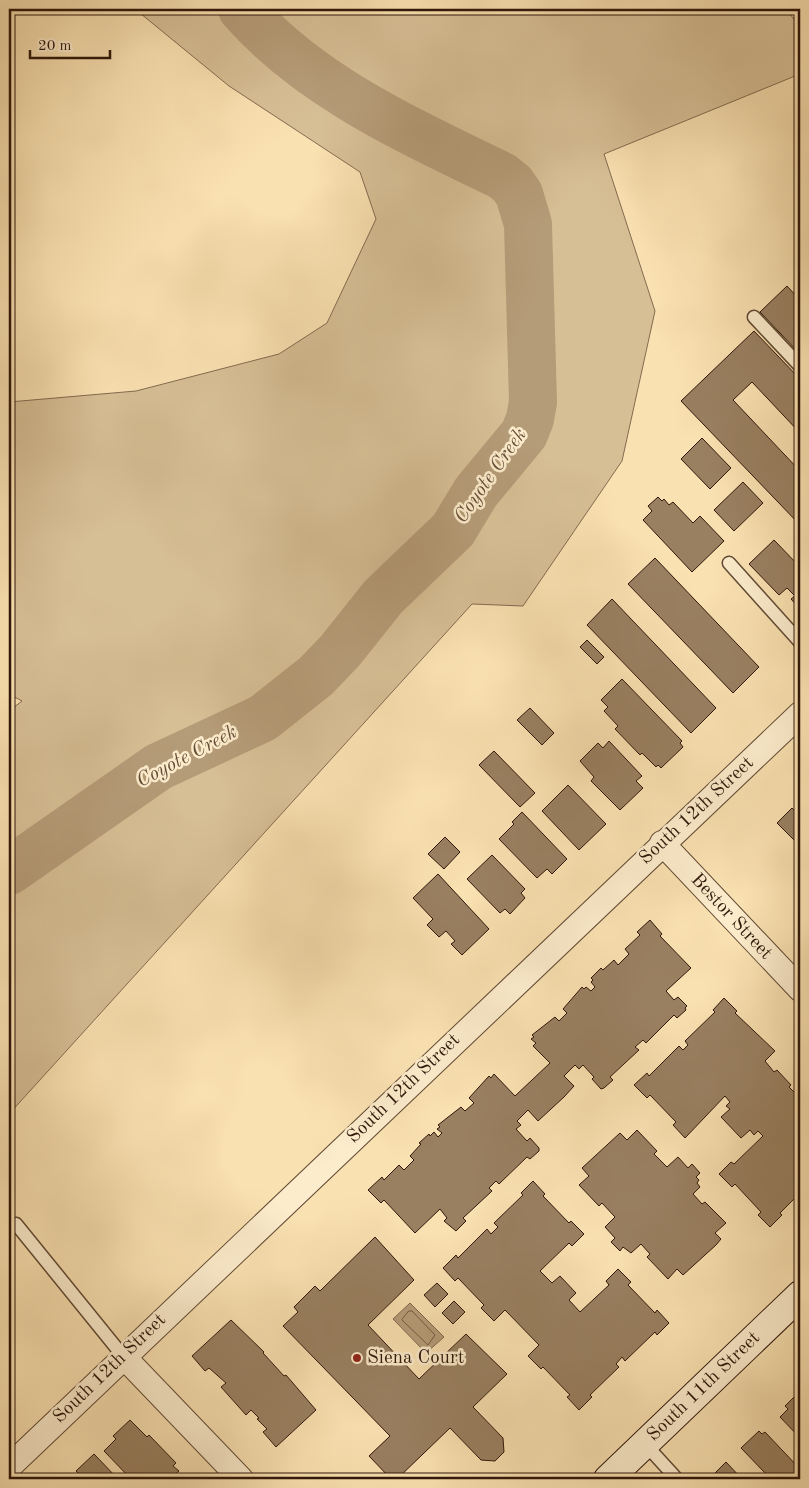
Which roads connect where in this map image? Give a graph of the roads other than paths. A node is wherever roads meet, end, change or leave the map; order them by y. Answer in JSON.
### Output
{"nodes":[{"id":1,"x":754,"y":317,"type":"dead end"},
{"id":2,"x":800,"y":366,"type":"edge"},
{"id":3,"x":729,"y":563,"type":"dead end"},
{"id":4,"x":800,"y":642,"type":"edge"},
{"id":5,"x":800,"y":714,"type":"edge"},
{"id":6,"x":662,"y":843,"type":"junction"},
{"id":7,"x":800,"y":990,"type":"edge"},
{"id":8,"x":16,"y":1224,"type":"dead end"},
{"id":9,"x":800,"y":1295,"type":"edge"},
{"id":10,"x":123,"y":1356,"type":"junction"},
{"id":11,"x":645,"y":1444,"type":"junction"},
{"id":12,"x":9,"y":1467,"type":"edge"},
{"id":13,"x":241,"y":1479,"type":"edge"},
{"id":14,"x":608,"y":1479,"type":"edge"},
{"id":15,"x":677,"y":1479,"type":"edge"}],
"edges":[{"from":1,"to":2,"type":"lane"},
{"from":3,"to":4,"type":"lane"},
{"from":5,"to":6,"type":"street","name":"South 12th Street"},
{"from":6,"to":7,"type":"street","name":"Bestor Street"},
{"from":6,"to":10,"type":"street","name":"South 12th Street"},
{"from":8,"to":10,"type":"lane"},
{"from":9,"to":11,"type":"main road","name":"South 11th Street"},
{"from":10,"to":12,"type":"street","name":"South 12th Street"},
{"from":10,"to":13,"type":"street"},
{"from":11,"to":14,"type":"main road","name":"South 11th Street"},
{"from":11,"to":15,"type":"lane"}]}
